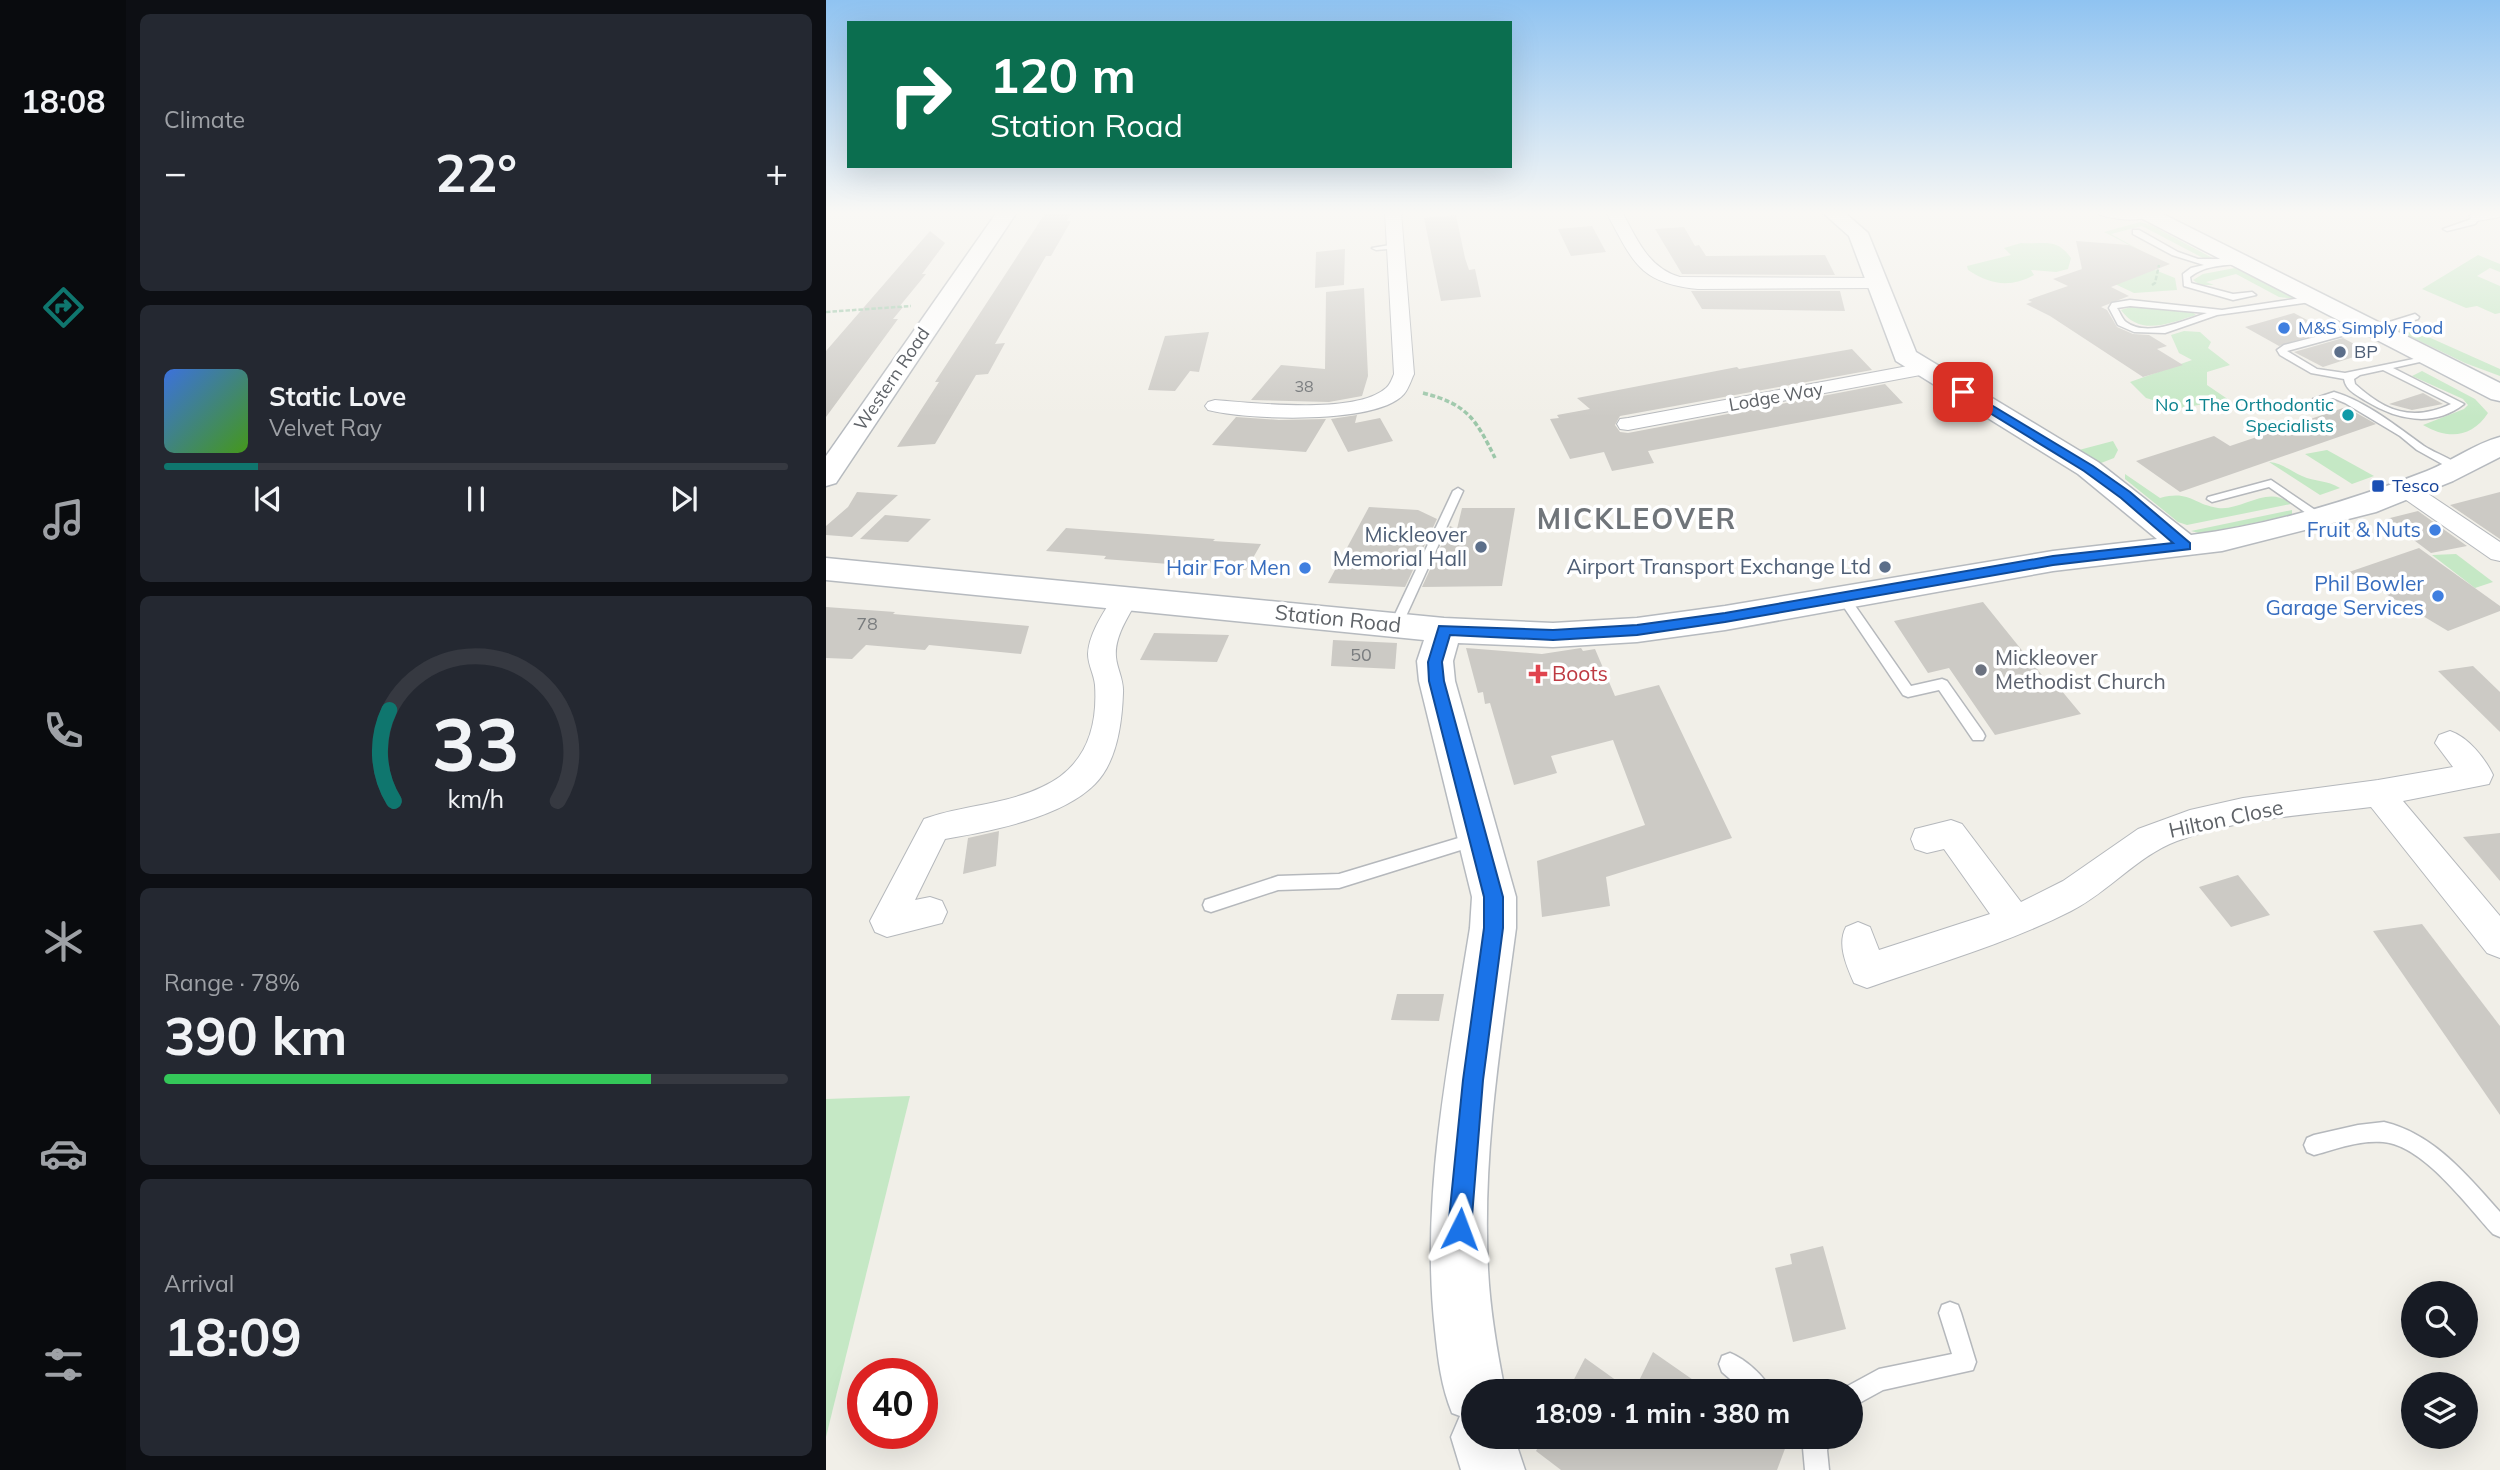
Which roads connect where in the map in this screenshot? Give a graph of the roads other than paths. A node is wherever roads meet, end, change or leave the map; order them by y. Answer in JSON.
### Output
{"nodes":[{"id":1,"x":959,"y":281,"type":"edge"},
{"id":2,"x":1398,"y":281,"type":"edge"},
{"id":3,"x":1670,"y":281,"type":"edge"},
{"id":4,"x":2187,"y":281,"type":"edge"},
{"id":5,"x":2280,"y":281,"type":"edge"},
{"id":6,"x":1876,"y":283,"type":"joint"},
{"id":7,"x":2252,"y":295,"type":"dead end"},
{"id":8,"x":2315,"y":299,"type":"junction"},
{"id":9,"x":2222,"y":312,"type":"junction"},
{"id":10,"x":2415,"y":317,"type":"dead end"},
{"id":11,"x":2372,"y":327,"type":"junction"},
{"id":12,"x":2430,"y":357,"type":"junction"},
{"id":13,"x":2385,"y":368,"type":"junction"},
{"id":14,"x":1924,"y":369,"type":"junction"},
{"id":15,"x":2356,"y":375,"type":"junction"},
{"id":16,"x":2500,"y":393,"type":"edge"},
{"id":17,"x":2318,"y":399,"type":"dead end"},
{"id":18,"x":1215,"y":406,"type":"dead end"},
{"id":19,"x":1628,"y":424,"type":"dead end"},
{"id":20,"x":2500,"y":446,"type":"edge"},
{"id":21,"x":2456,"y":468,"type":"junction"},
{"id":22,"x":826,"y":477,"type":"edge"},
{"id":23,"x":2407,"y":490,"type":"junction"},
{"id":24,"x":1458,"y":491,"type":"dead end"},
{"id":25,"x":2212,"y":499,"type":"dead end"},
{"id":26,"x":2320,"y":518,"type":"junction"},
{"id":27,"x":2185,"y":546,"type":"junction"},
{"id":28,"x":2500,"y":552,"type":"edge"},
{"id":29,"x":826,"y":569,"type":"edge"},
{"id":30,"x":1126,"y":597,"type":"junction"},
{"id":31,"x":1843,"y":597,"type":"junction"},
{"id":32,"x":1396,"y":625,"type":"junction"},
{"id":33,"x":1444,"y":630,"type":"junction"},
{"id":34,"x":1978,"y":736,"type":"dead end"},
{"id":35,"x":2450,"y":743,"type":"dead end"},
{"id":36,"x":2378,"y":793,"type":"junction"},
{"id":37,"x":1479,"y":838,"type":"junction"},
{"id":38,"x":1927,"y":839,"type":"dead end"},
{"id":39,"x":1211,"y":905,"type":"dead end"},
{"id":40,"x":930,"y":912,"type":"dead end"},
{"id":41,"x":2014,"y":919,"type":"junction"},
{"id":42,"x":1858,"y":939,"type":"dead end"},
{"id":43,"x":2500,"y":942,"type":"edge"},
{"id":44,"x":2314,"y":1144,"type":"dead end"},
{"id":45,"x":2500,"y":1227,"type":"edge"},
{"id":46,"x":1950,"y":1313,"type":"dead end"},
{"id":47,"x":1730,"y":1364,"type":"dead end"},
{"id":48,"x":1472,"y":1379,"type":"edge"},
{"id":49,"x":1747,"y":1379,"type":"edge"},
{"id":50,"x":1863,"y":1389,"type":"edge"},
{"id":51,"x":1487,"y":1449,"type":"edge"},
{"id":52,"x":1493,"y":1470,"type":"edge"}],
"edges":[{"from":1,"to":22,"type":"main road","name":"Western Road"},
{"from":2,"to":18,"type":"street"},
{"from":3,"to":6,"type":"street"},
{"from":4,"to":7,"type":"lane"},
{"from":5,"to":8,"type":"main road"},
{"from":6,"to":14,"type":"main road"},
{"from":8,"to":9,"type":"lane"},
{"from":8,"to":11,"type":"main road"},
{"from":9,"to":9,"type":"lane"},
{"from":10,"to":11,"type":"lane"},
{"from":11,"to":12,"type":"main road"},
{"from":11,"to":15,"type":"lane"},
{"from":12,"to":13,"type":"lane"},
{"from":12,"to":16,"type":"main road"},
{"from":13,"to":15,"type":"lane"},
{"from":13,"to":15,"type":"lane"},
{"from":14,"to":19,"type":"street","name":"Lodge Way"},
{"from":14,"to":27,"type":"main road"},
{"from":17,"to":21,"type":"lane"},
{"from":20,"to":21,"type":"main road","name":"Station Road"},
{"from":21,"to":23,"type":"main road","name":"Station Road"},
{"from":23,"to":26,"type":"main road","name":"Station Road"},
{"from":23,"to":28,"type":"street"},
{"from":24,"to":32,"type":"lane"},
{"from":25,"to":26,"type":"lane"},
{"from":26,"to":27,"type":"main road","name":"Station Road"},
{"from":27,"to":31,"type":"main road","name":"Station Road"},
{"from":29,"to":30,"type":"main road","name":"Station Road"},
{"from":30,"to":32,"type":"main road","name":"Station Road"},
{"from":30,"to":40,"type":"street"},
{"from":31,"to":33,"type":"main road","name":"Station Road"},
{"from":31,"to":34,"type":"lane"},
{"from":32,"to":33,"type":"main road","name":"Station Road"},
{"from":33,"to":37,"type":"main road"},
{"from":35,"to":36,"type":"street","name":"Hilton Close"},
{"from":36,"to":41,"type":"street","name":"Hilton Close"},
{"from":36,"to":43,"type":"street"},
{"from":37,"to":39,"type":"lane"},
{"from":37,"to":48,"type":"main road"},
{"from":38,"to":41,"type":"street"},
{"from":41,"to":42,"type":"street","name":"Hilton Close"},
{"from":44,"to":45,"type":"lane"},
{"from":46,"to":50,"type":"lane"},
{"from":47,"to":49,"type":"lane"},
{"from":51,"to":52,"type":"main road"}]}
